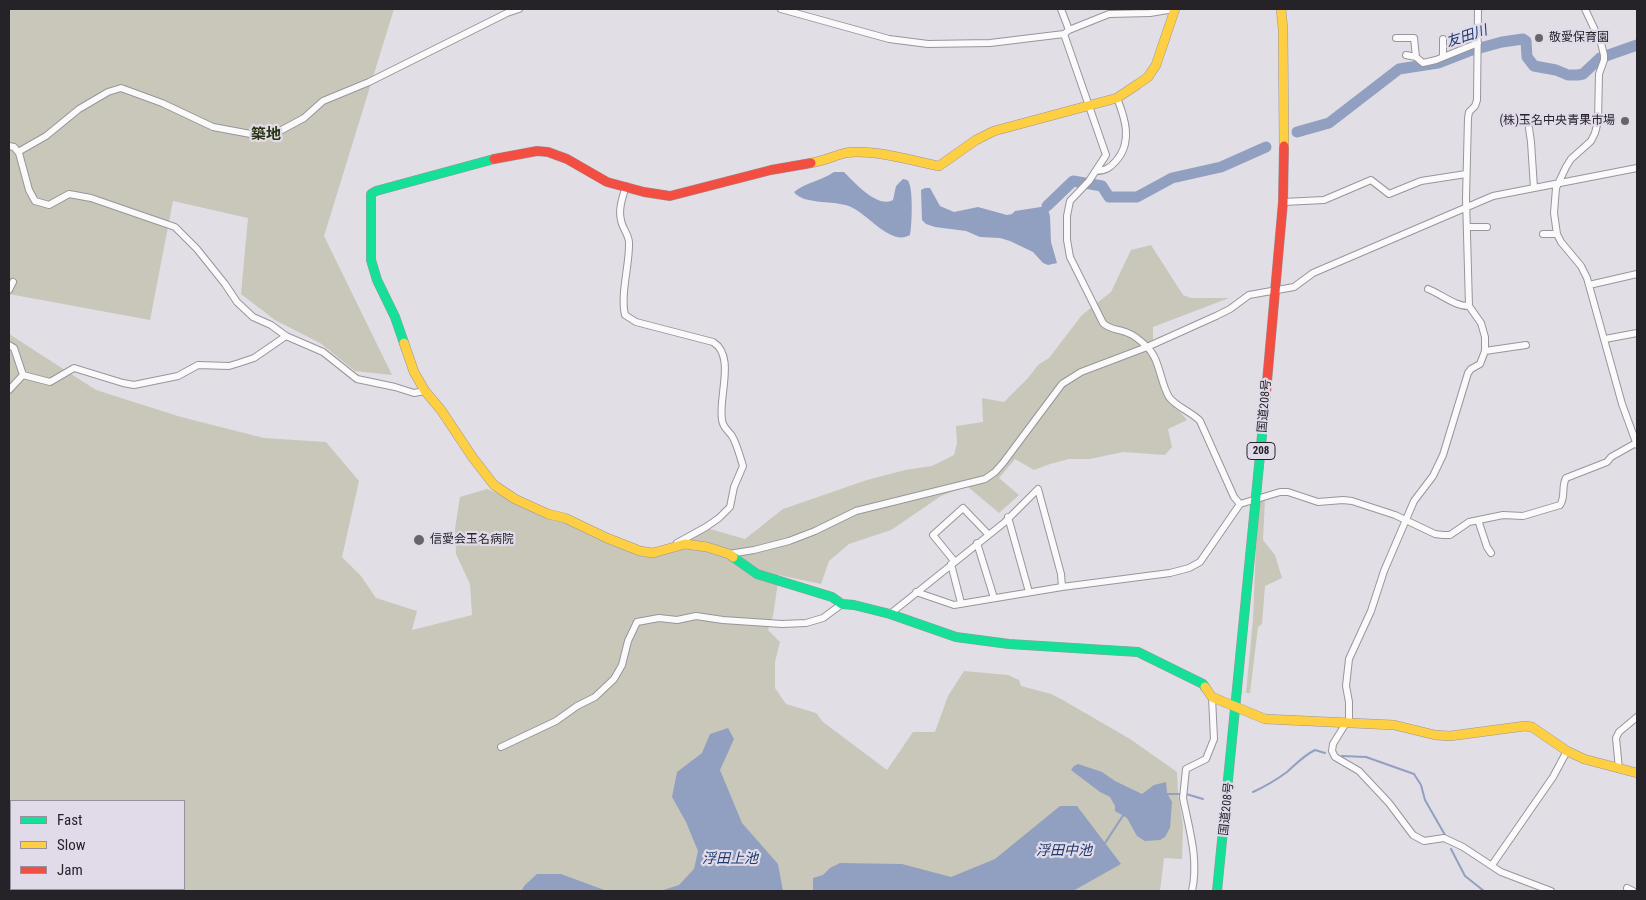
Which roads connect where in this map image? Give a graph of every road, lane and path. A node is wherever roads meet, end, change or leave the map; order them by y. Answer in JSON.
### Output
{"nodes":[{"id":1,"x":519,"y":9,"type":"edge"},
{"id":2,"x":782,"y":9,"type":"edge"},
{"id":3,"x":1061,"y":9,"type":"edge"},
{"id":4,"x":1174,"y":9,"type":"edge"},
{"id":5,"x":1280,"y":9,"type":"edge"},
{"id":6,"x":1478,"y":9,"type":"edge"},
{"id":7,"x":1586,"y":9,"type":"edge"},
{"id":8,"x":794,"y":11,"type":"edge"},
{"id":9,"x":1066,"y":32,"type":"junction"},
{"id":10,"x":1396,"y":38,"type":"dead end"},
{"id":11,"x":1443,"y":39,"type":"dead end"},
{"id":12,"x":1478,"y":44,"type":"junction"},
{"id":13,"x":1406,"y":55,"type":"dead end"},
{"id":14,"x":1416,"y":56,"type":"junction"},
{"id":15,"x":1443,"y":57,"type":"junction"},
{"id":16,"x":1117,"y":98,"type":"junction"},
{"id":17,"x":1089,"y":105,"type":"junction"},
{"id":18,"x":1529,"y":128,"type":"dead end"},
{"id":19,"x":9,"y":146,"type":"edge"},
{"id":20,"x":18,"y":152,"type":"junction"},
{"id":21,"x":1637,"y":168,"type":"edge"},
{"id":22,"x":1096,"y":171,"type":"junction"},
{"id":23,"x":1466,"y":174,"type":"junction"},
{"id":24,"x":1558,"y":183,"type":"junction"},
{"id":25,"x":626,"y":186,"type":"junction"},
{"id":26,"x":1534,"y":188,"type":"junction"},
{"id":27,"x":1282,"y":202,"type":"junction"},
{"id":28,"x":1467,"y":207,"type":"junction"},
{"id":29,"x":1467,"y":227,"type":"junction"},
{"id":30,"x":1487,"y":227,"type":"dead end"},
{"id":31,"x":1543,"y":234,"type":"dead end"},
{"id":32,"x":1557,"y":234,"type":"junction"},
{"id":33,"x":1637,"y":274,"type":"edge"},
{"id":34,"x":14,"y":282,"type":"dead end"},
{"id":35,"x":1589,"y":284,"type":"junction"},
{"id":36,"x":1276,"y":289,"type":"junction"},
{"id":37,"x":1428,"y":289,"type":"dead end"},
{"id":38,"x":9,"y":290,"type":"edge"},
{"id":39,"x":1469,"y":306,"type":"junction"},
{"id":40,"x":1637,"y":333,"type":"edge"},
{"id":41,"x":286,"y":336,"type":"junction"},
{"id":42,"x":1605,"y":339,"type":"junction"},
{"id":43,"x":9,"y":345,"type":"edge"},
{"id":44,"x":1526,"y":345,"type":"dead end"},
{"id":45,"x":1147,"y":347,"type":"junction"},
{"id":46,"x":1485,"y":351,"type":"junction"},
{"id":47,"x":23,"y":375,"type":"junction"},
{"id":48,"x":9,"y":390,"type":"edge"},
{"id":49,"x":425,"y":391,"type":"junction"},
{"id":50,"x":1637,"y":444,"type":"edge"},
{"id":51,"x":1257,"y":499,"type":"junction"},
{"id":52,"x":1240,"y":504,"type":"junction"},
{"id":53,"x":1008,"y":518,"type":"junction"},
{"id":54,"x":1405,"y":520,"type":"junction"},
{"id":55,"x":1478,"y":520,"type":"junction"},
{"id":56,"x":988,"y":534,"type":"junction"},
{"id":57,"x":977,"y":543,"type":"junction"},
{"id":58,"x":663,"y":550,"type":"junction"},
{"id":59,"x":1491,"y":553,"type":"dead end"},
{"id":60,"x":728,"y":554,"type":"junction"},
{"id":61,"x":953,"y":563,"type":"junction"},
{"id":62,"x":1062,"y":587,"type":"junction"},
{"id":63,"x":916,"y":592,"type":"junction"},
{"id":64,"x":1029,"y":592,"type":"junction"},
{"id":65,"x":994,"y":598,"type":"junction"},
{"id":66,"x":961,"y":603,"type":"junction"},
{"id":67,"x":842,"y":604,"type":"junction"},
{"id":68,"x":890,"y":614,"type":"junction"},
{"id":69,"x":1212,"y":697,"type":"junction"},
{"id":70,"x":1237,"y":708,"type":"junction"},
{"id":71,"x":1637,"y":717,"type":"edge"},
{"id":72,"x":1348,"y":723,"type":"junction"},
{"id":73,"x":501,"y":747,"type":"dead end"},
{"id":74,"x":1567,"y":751,"type":"junction"},
{"id":75,"x":1619,"y":769,"type":"junction"},
{"id":76,"x":1637,"y":773,"type":"edge"},
{"id":77,"x":1492,"y":865,"type":"junction"},
{"id":78,"x":1192,"y":891,"type":"edge"},
{"id":79,"x":1217,"y":891,"type":"edge"},
{"id":80,"x":1551,"y":891,"type":"edge"}],
"edges":[{"from":1,"to":20,"type":"street"},
{"from":2,"to":8,"type":"street"},
{"from":3,"to":9,"type":"street"},
{"from":4,"to":9,"type":"street"},
{"from":4,"to":16,"type":"main road"},
{"from":5,"to":27,"type":"main road","name":"国道208号","number":"208"},
{"from":6,"to":12,"type":"street"},
{"from":7,"to":24,"type":"street"},
{"from":8,"to":9,"type":"street"},
{"from":9,"to":17,"type":"street"},
{"from":10,"to":14,"type":"street"},
{"from":11,"to":15,"type":"street"},
{"from":12,"to":15,"type":"street"},
{"from":12,"to":23,"type":"street"},
{"from":13,"to":14,"type":"street"},
{"from":14,"to":15,"type":"street"},
{"from":16,"to":17,"type":"main road"},
{"from":16,"to":22,"type":"street"},
{"from":17,"to":22,"type":"street"},
{"from":17,"to":25,"type":"main road"},
{"from":18,"to":26,"type":"street"},
{"from":19,"to":20,"type":"street"},
{"from":20,"to":41,"type":"street"},
{"from":21,"to":24,"type":"street"},
{"from":22,"to":45,"type":"street"},
{"from":23,"to":27,"type":"street"},
{"from":23,"to":28,"type":"street"},
{"from":24,"to":26,"type":"street"},
{"from":24,"to":32,"type":"street"},
{"from":25,"to":49,"type":"main road"},
{"from":25,"to":58,"type":"street"},
{"from":26,"to":28,"type":"street"},
{"from":27,"to":36,"type":"main road","name":"国道208号","number":"208"},
{"from":28,"to":29,"type":"street"},
{"from":28,"to":36,"type":"street"},
{"from":29,"to":30,"type":"street"},
{"from":29,"to":39,"type":"street"},
{"from":31,"to":32,"type":"street"},
{"from":32,"to":35,"type":"street"},
{"from":33,"to":35,"type":"street"},
{"from":34,"to":38,"type":"street"},
{"from":35,"to":42,"type":"street"},
{"from":36,"to":45,"type":"street"},
{"from":36,"to":51,"type":"main road","name":"国道208号","number":"208"},
{"from":37,"to":39,"type":"street"},
{"from":39,"to":46,"type":"street"},
{"from":40,"to":42,"type":"street"},
{"from":41,"to":47,"type":"street"},
{"from":41,"to":49,"type":"street"},
{"from":42,"to":50,"type":"street"},
{"from":43,"to":47,"type":"street"},
{"from":44,"to":46,"type":"street"},
{"from":45,"to":52,"type":"street"},
{"from":45,"to":60,"type":"street"},
{"from":46,"to":54,"type":"street"},
{"from":47,"to":48,"type":"street"},
{"from":49,"to":58,"type":"main road"},
{"from":50,"to":55,"type":"street"},
{"from":51,"to":52,"type":"street"},
{"from":51,"to":54,"type":"street"},
{"from":51,"to":70,"type":"main road","name":"国道208号","number":"208"},
{"from":52,"to":62,"type":"street"},
{"from":53,"to":56,"type":"street"},
{"from":53,"to":62,"type":"street"},
{"from":53,"to":64,"type":"street"},
{"from":54,"to":55,"type":"street"},
{"from":54,"to":72,"type":"street"},
{"from":55,"to":59,"type":"street"},
{"from":56,"to":57,"type":"street"},
{"from":56,"to":61,"type":"street"},
{"from":57,"to":61,"type":"street"},
{"from":57,"to":65,"type":"street"},
{"from":58,"to":60,"type":"main road"},
{"from":60,"to":67,"type":"main road"},
{"from":61,"to":63,"type":"street"},
{"from":61,"to":66,"type":"street"},
{"from":62,"to":64,"type":"street"},
{"from":63,"to":66,"type":"street"},
{"from":63,"to":68,"type":"street"},
{"from":64,"to":65,"type":"street"},
{"from":65,"to":66,"type":"street"},
{"from":67,"to":68,"type":"main road"},
{"from":67,"to":73,"type":"street"},
{"from":68,"to":69,"type":"main road"},
{"from":69,"to":70,"type":"main road"},
{"from":69,"to":78,"type":"street"},
{"from":70,"to":72,"type":"main road"},
{"from":70,"to":79,"type":"main road","name":"国道208号","number":"208"},
{"from":71,"to":75,"type":"street"},
{"from":72,"to":74,"type":"main road"},
{"from":72,"to":77,"type":"street"},
{"from":74,"to":75,"type":"main road"},
{"from":74,"to":77,"type":"street"},
{"from":75,"to":76,"type":"main road"},
{"from":77,"to":80,"type":"street"}]}
